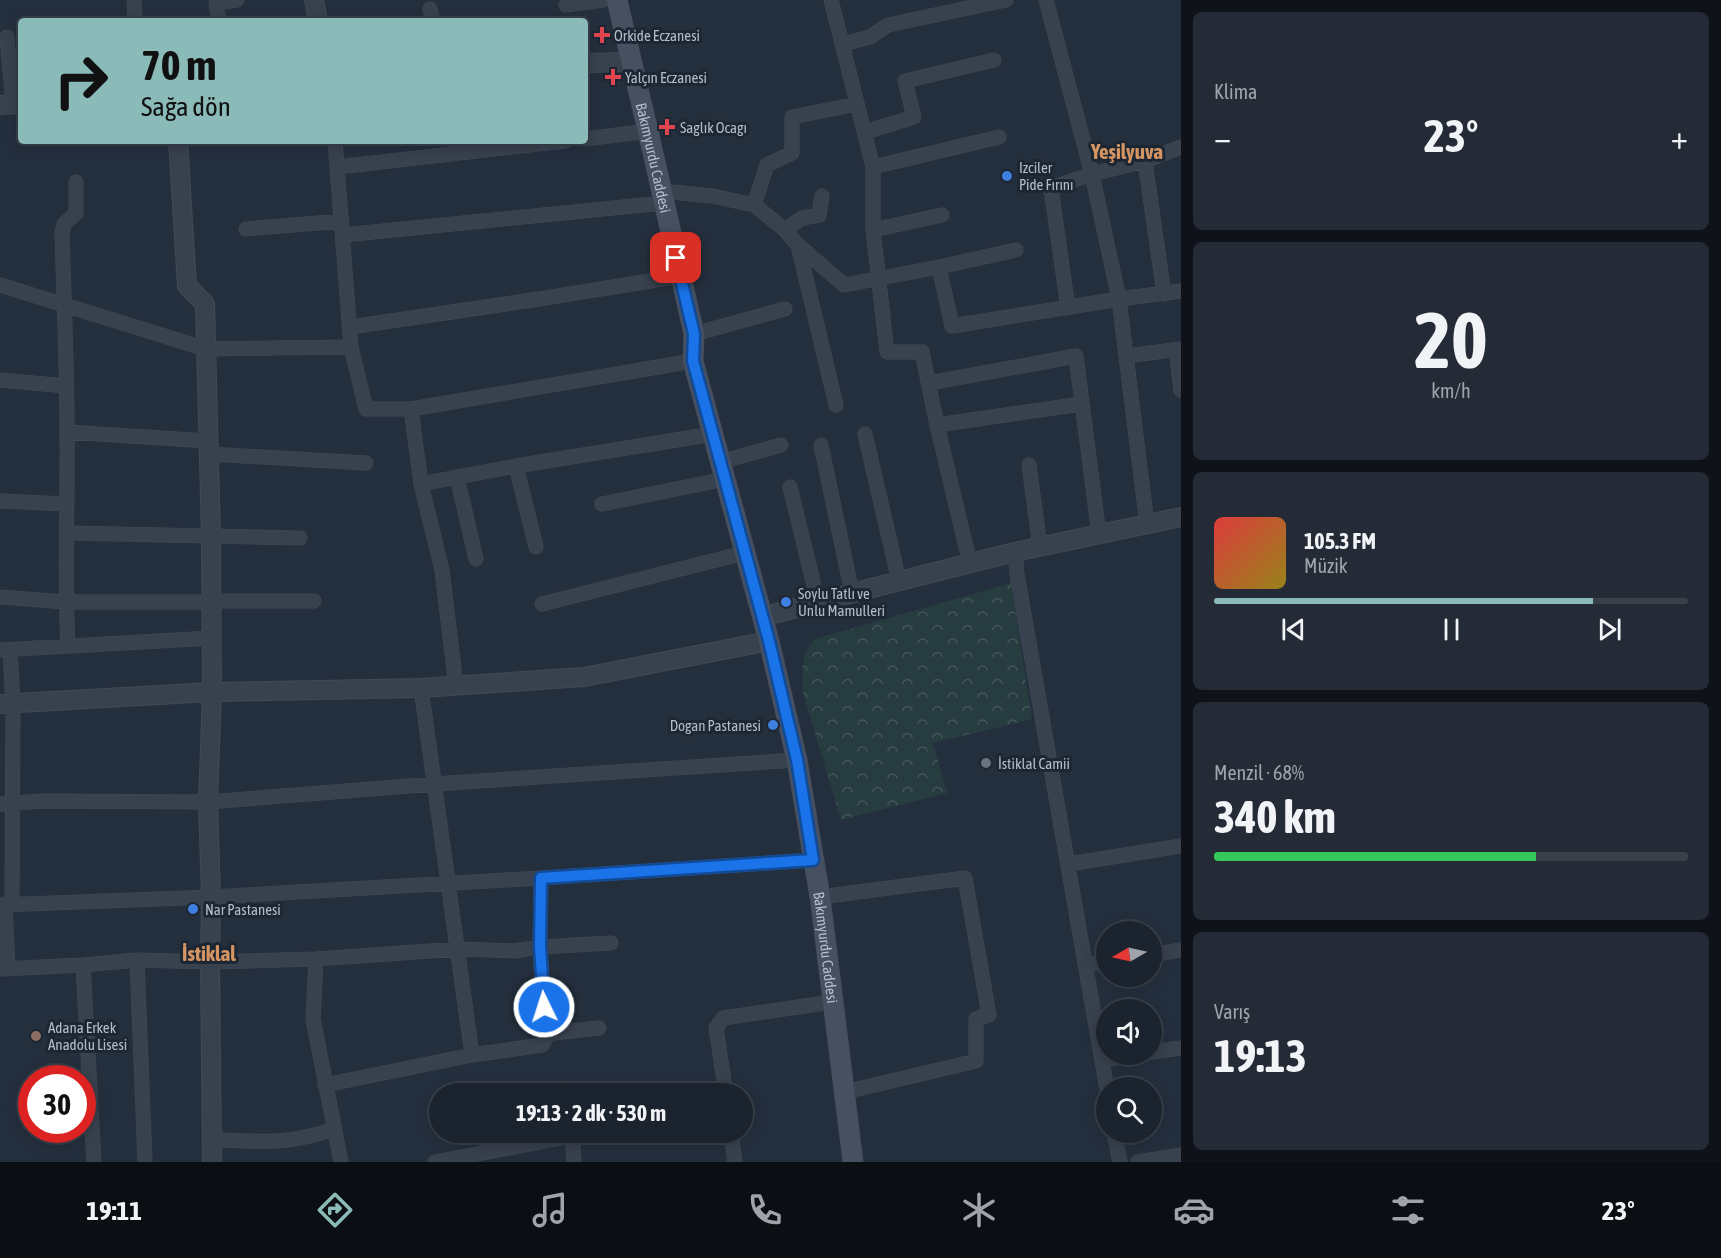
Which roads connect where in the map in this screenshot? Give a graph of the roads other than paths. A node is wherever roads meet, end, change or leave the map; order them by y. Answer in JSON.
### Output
{"nodes":[{"id":1,"x":134,"y":0,"type":"edge"},
{"id":2,"x":237,"y":0,"type":"edge"},
{"id":3,"x":314,"y":0,"type":"edge"},
{"id":4,"x":322,"y":0,"type":"edge"},
{"id":5,"x":603,"y":0,"type":"edge"},
{"id":6,"x":616,"y":0,"type":"edge"},
{"id":7,"x":831,"y":0,"type":"edge"},
{"id":8,"x":1006,"y":0,"type":"edge"},
{"id":9,"x":1046,"y":0,"type":"edge"},
{"id":10,"x":566,"y":5,"type":"dead end"},
{"id":11,"x":135,"y":18,"type":"edge"},
{"id":12,"x":219,"y":18,"type":"edge"},
{"id":13,"x":317,"y":18,"type":"edge"},
{"id":14,"x":8,"y":37,"type":"dead end"},
{"id":15,"x":843,"y":44,"type":"junction"},
{"id":16,"x":994,"y":60,"type":"dead end"},
{"id":17,"x":632,"y":62,"type":"junction"},
{"id":18,"x":588,"y":63,"type":"edge"},
{"id":19,"x":11,"y":104,"type":"edge"},
{"id":20,"x":857,"y":104,"type":"junction"},
{"id":21,"x":648,"y":131,"type":"junction"},
{"id":22,"x":865,"y":132,"type":"junction"},
{"id":23,"x":999,"y":136,"type":"dead end"},
{"id":24,"x":588,"y":139,"type":"edge"},
{"id":25,"x":178,"y":144,"type":"edge"},
{"id":26,"x":335,"y":144,"type":"edge"},
{"id":27,"x":539,"y":144,"type":"edge"},
{"id":28,"x":1181,"y":147,"type":"edge"},
{"id":29,"x":1145,"y":161,"type":"junction"},
{"id":30,"x":338,"y":167,"type":"junction"},
{"id":31,"x":873,"y":167,"type":"junction"},
{"id":32,"x":1092,"y":174,"type":"junction"},
{"id":33,"x":76,"y":182,"type":"dead end"},
{"id":34,"x":822,"y":196,"type":"dead end"},
{"id":35,"x":662,"y":197,"type":"junction"},
{"id":36,"x":754,"y":205,"type":"junction"},
{"id":37,"x":942,"y":215,"type":"dead end"},
{"id":38,"x":342,"y":228,"type":"junction"},
{"id":39,"x":246,"y":229,"type":"dead end"},
{"id":40,"x":785,"y":230,"type":"junction"},
{"id":41,"x":873,"y":230,"type":"junction"},
{"id":42,"x":798,"y":245,"type":"junction"},
{"id":43,"x":1016,"y":250,"type":"dead end"},
{"id":44,"x":939,"y":267,"type":"junction"},
{"id":45,"x":681,"y":276,"type":"junction"},
{"id":46,"x":878,"y":279,"type":"junction"},
{"id":47,"x":0,"y":285,"type":"edge"},
{"id":48,"x":1181,"y":291,"type":"edge"},
{"id":49,"x":1164,"y":294,"type":"junction"},
{"id":50,"x":1119,"y":299,"type":"junction"},
{"id":51,"x":64,"y":306,"type":"junction"},
{"id":52,"x":1068,"y":308,"type":"junction"},
{"id":53,"x":785,"y":309,"type":"dead end"},
{"id":54,"x":350,"y":327,"type":"junction"},
{"id":55,"x":694,"y":334,"type":"junction"},
{"id":56,"x":351,"y":347,"type":"junction"},
{"id":57,"x":206,"y":349,"type":"junction"},
{"id":58,"x":1178,"y":350,"type":"edge"},
{"id":59,"x":1126,"y":356,"type":"junction"},
{"id":60,"x":693,"y":361,"type":"junction"},
{"id":61,"x":0,"y":380,"type":"edge"},
{"id":62,"x":929,"y":383,"type":"junction"},
{"id":63,"x":66,"y":386,"type":"junction"},
{"id":64,"x":1181,"y":390,"type":"edge"},
{"id":65,"x":1081,"y":404,"type":"junction"},
{"id":66,"x":836,"y":405,"type":"dead end"},
{"id":67,"x":411,"y":409,"type":"junction"},
{"id":68,"x":937,"y":425,"type":"junction"},
{"id":69,"x":67,"y":432,"type":"junction"},
{"id":70,"x":712,"y":434,"type":"junction"},
{"id":71,"x":865,"y":434,"type":"dead end"},
{"id":72,"x":781,"y":445,"type":"dead end"},
{"id":73,"x":821,"y":445,"type":"dead end"},
{"id":74,"x":209,"y":448,"type":"junction"},
{"id":75,"x":366,"y":463,"type":"dead end"},
{"id":76,"x":1029,"y":465,"type":"dead end"},
{"id":77,"x":516,"y":466,"type":"junction"},
{"id":78,"x":722,"y":470,"type":"junction"},
{"id":79,"x":458,"y":477,"type":"junction"},
{"id":80,"x":421,"y":484,"type":"junction"},
{"id":81,"x":790,"y":487,"type":"dead end"},
{"id":82,"x":0,"y":501,"type":"edge"},
{"id":83,"x":67,"y":504,"type":"junction"},
{"id":84,"x":602,"y":504,"type":"dead end"},
{"id":85,"x":1181,"y":517,"type":"edge"},
{"id":86,"x":1147,"y":524,"type":"junction"},
{"id":87,"x":68,"y":533,"type":"junction"},
{"id":88,"x":1099,"y":535,"type":"junction"},
{"id":89,"x":211,"y":537,"type":"junction"},
{"id":90,"x":300,"y":538,"type":"dead end"},
{"id":91,"x":536,"y":547,"type":"dead end"},
{"id":92,"x":1040,"y":547,"type":"junction"},
{"id":93,"x":1015,"y":552,"type":"junction"},
{"id":94,"x":744,"y":553,"type":"junction"},
{"id":95,"x":476,"y":559,"type":"dead end"},
{"id":96,"x":970,"y":564,"type":"junction"},
{"id":97,"x":899,"y":581,"type":"junction"},
{"id":98,"x":852,"y":593,"type":"junction"},
{"id":99,"x":0,"y":597,"type":"edge"},
{"id":100,"x":314,"y":601,"type":"dead end"},
{"id":101,"x":66,"y":602,"type":"junction"},
{"id":102,"x":211,"y":602,"type":"junction"},
{"id":103,"x":818,"y":602,"type":"junction"},
{"id":104,"x":542,"y":604,"type":"dead end"},
{"id":105,"x":762,"y":617,"type":"junction"},
{"id":106,"x":212,"y":638,"type":"junction"},
{"id":107,"x":769,"y":641,"type":"junction"},
{"id":108,"x":68,"y":646,"type":"junction"},
{"id":109,"x":5,"y":650,"type":"edge"},
{"id":110,"x":456,"y":686,"type":"junction"},
{"id":111,"x":421,"y":688,"type":"junction"},
{"id":112,"x":212,"y":692,"type":"junction"},
{"id":113,"x":6,"y":704,"type":"edge"},
{"id":114,"x":797,"y":760,"type":"junction"},
{"id":115,"x":434,"y":784,"type":"junction"},
{"id":116,"x":208,"y":802,"type":"junction"},
{"id":117,"x":7,"y":804,"type":"edge"},
{"id":118,"x":1181,"y":846,"type":"edge"},
{"id":119,"x":813,"y":860,"type":"junction"},
{"id":120,"x":1069,"y":864,"type":"junction"},
{"id":121,"x":541,"y":878,"type":"junction"},
{"id":122,"x":448,"y":883,"type":"junction"},
{"id":123,"x":211,"y":897,"type":"junction"},
{"id":124,"x":820,"y":897,"type":"junction"},
{"id":125,"x":6,"y":904,"type":"edge"},
{"id":126,"x":611,"y":944,"type":"dead end"},
{"id":127,"x":540,"y":946,"type":"junction"},
{"id":128,"x":458,"y":949,"type":"junction"},
{"id":129,"x":1181,"y":950,"type":"edge"},
{"id":130,"x":1162,"y":953,"type":"edge"},
{"id":131,"x":316,"y":959,"type":"junction"},
{"id":132,"x":137,"y":960,"type":"junction"},
{"id":133,"x":210,"y":962,"type":"junction"},
{"id":134,"x":1096,"y":962,"type":"edge"},
{"id":135,"x":1085,"y":964,"type":"junction"},
{"id":136,"x":83,"y":965,"type":"junction"},
{"id":137,"x":4,"y":969,"type":"edge"},
{"id":138,"x":832,"y":1002,"type":"junction"},
{"id":139,"x":1096,"y":1026,"type":"edge"},
{"id":140,"x":599,"y":1028,"type":"dead end"},
{"id":141,"x":545,"y":1034,"type":"junction"},
{"id":142,"x":1181,"y":1048,"type":"edge"},
{"id":143,"x":1162,"y":1051,"type":"edge"},
{"id":144,"x":472,"y":1055,"type":"junction"},
{"id":145,"x":724,"y":1083,"type":"edge"},
{"id":146,"x":325,"y":1085,"type":"junction"},
{"id":147,"x":845,"y":1092,"type":"junction"},
{"id":148,"x":334,"y":1129,"type":"junction"},
{"id":149,"x":211,"y":1139,"type":"junction"},
{"id":150,"x":528,"y":1143,"type":"edge"},
{"id":151,"x":573,"y":1143,"type":"edge"},
{"id":152,"x":732,"y":1143,"type":"edge"},
{"id":153,"x":1116,"y":1143,"type":"edge"},
{"id":154,"x":1181,"y":1155,"type":"edge"},
{"id":155,"x":94,"y":1162,"type":"edge"},
{"id":156,"x":145,"y":1162,"type":"edge"},
{"id":157,"x":212,"y":1162,"type":"edge"},
{"id":158,"x":341,"y":1162,"type":"edge"},
{"id":159,"x":435,"y":1162,"type":"edge"},
{"id":160,"x":574,"y":1162,"type":"edge"},
{"id":161,"x":735,"y":1162,"type":"edge"},
{"id":162,"x":853,"y":1162,"type":"edge"},
{"id":163,"x":1119,"y":1162,"type":"edge"},
{"id":164,"x":1138,"y":1162,"type":"edge"}],
"edges":[{"from":1,"to":11,"type":"street"},
{"from":2,"to":12,"type":"street"},
{"from":3,"to":4,"type":"street"},
{"from":3,"to":13,"type":"street"},
{"from":5,"to":10,"type":"street"},
{"from":6,"to":17,"type":"main road","name":"Bakımyurdu Caddesi"},
{"from":7,"to":15,"type":"street"},
{"from":8,"to":15,"type":"street"},
{"from":9,"to":32,"type":"street"},
{"from":14,"to":19,"type":"street"},
{"from":15,"to":20,"type":"street"},
{"from":16,"to":22,"type":"street"},
{"from":17,"to":18,"type":"street"},
{"from":17,"to":21,"type":"main road","name":"Bakımyurdu Caddesi"},
{"from":20,"to":22,"type":"street"},
{"from":20,"to":36,"type":"street"},
{"from":21,"to":24,"type":"street"},
{"from":21,"to":35,"type":"main road","name":"Bakımyurdu Caddesi"},
{"from":22,"to":31,"type":"street"},
{"from":23,"to":31,"type":"street"},
{"from":25,"to":57,"type":"street"},
{"from":26,"to":30,"type":"street"},
{"from":27,"to":30,"type":"street"},
{"from":28,"to":29,"type":"street"},
{"from":29,"to":32,"type":"street"},
{"from":29,"to":49,"type":"street"},
{"from":30,"to":38,"type":"street"},
{"from":31,"to":41,"type":"street"},
{"from":32,"to":50,"type":"street"},
{"from":32,"to":52,"type":"street"},
{"from":33,"to":51,"type":"street"},
{"from":34,"to":40,"type":"street"},
{"from":35,"to":36,"type":"street"},
{"from":35,"to":38,"type":"street"},
{"from":35,"to":45,"type":"main road","name":"Bakımyurdu Caddesi"},
{"from":36,"to":40,"type":"street"},
{"from":37,"to":41,"type":"street"},
{"from":38,"to":39,"type":"street"},
{"from":38,"to":54,"type":"street"},
{"from":40,"to":42,"type":"street"},
{"from":41,"to":46,"type":"street"},
{"from":42,"to":46,"type":"street"},
{"from":42,"to":66,"type":"street"},
{"from":43,"to":44,"type":"street"},
{"from":44,"to":46,"type":"street"},
{"from":44,"to":52,"type":"street"},
{"from":45,"to":54,"type":"street"},
{"from":45,"to":55,"type":"main road","name":"Bakımyurdu Caddesi"},
{"from":46,"to":62,"type":"street"},
{"from":47,"to":51,"type":"street"},
{"from":48,"to":49,"type":"street"},
{"from":49,"to":50,"type":"street"},
{"from":50,"to":52,"type":"street"},
{"from":50,"to":59,"type":"street"},
{"from":51,"to":57,"type":"street"},
{"from":51,"to":63,"type":"street"},
{"from":53,"to":55,"type":"street"},
{"from":54,"to":56,"type":"street"},
{"from":55,"to":60,"type":"main road","name":"Bakımyurdu Caddesi"},
{"from":56,"to":57,"type":"street"},
{"from":56,"to":67,"type":"street"},
{"from":57,"to":74,"type":"street"},
{"from":58,"to":59,"type":"street"},
{"from":58,"to":64,"type":"street"},
{"from":59,"to":86,"type":"street"},
{"from":60,"to":67,"type":"street"},
{"from":60,"to":70,"type":"main road","name":"Bakımyurdu Caddesi"},
{"from":61,"to":63,"type":"street"},
{"from":62,"to":65,"type":"street"},
{"from":62,"to":68,"type":"street"},
{"from":63,"to":69,"type":"street"},
{"from":65,"to":68,"type":"street"},
{"from":65,"to":88,"type":"street"},
{"from":67,"to":80,"type":"street"},
{"from":68,"to":96,"type":"street"},
{"from":69,"to":74,"type":"street"},
{"from":69,"to":83,"type":"street"},
{"from":70,"to":77,"type":"street"},
{"from":70,"to":78,"type":"main road","name":"Bakımyurdu Caddesi"},
{"from":71,"to":97,"type":"street"},
{"from":72,"to":78,"type":"street"},
{"from":73,"to":98,"type":"street"},
{"from":74,"to":75,"type":"street"},
{"from":74,"to":89,"type":"street"},
{"from":76,"to":92,"type":"street"},
{"from":77,"to":79,"type":"street"},
{"from":77,"to":91,"type":"street"},
{"from":78,"to":84,"type":"street"},
{"from":78,"to":94,"type":"main road","name":"Bakımyurdu Caddesi"},
{"from":79,"to":80,"type":"street"},
{"from":79,"to":95,"type":"street"},
{"from":80,"to":110,"type":"street"},
{"from":81,"to":103,"type":"street"},
{"from":82,"to":83,"type":"street"},
{"from":83,"to":87,"type":"street"},
{"from":85,"to":86,"type":"street"},
{"from":86,"to":88,"type":"street"},
{"from":87,"to":89,"type":"street"},
{"from":87,"to":101,"type":"street"},
{"from":88,"to":92,"type":"street"},
{"from":89,"to":90,"type":"street"},
{"from":89,"to":102,"type":"street"},
{"from":92,"to":93,"type":"street"},
{"from":93,"to":96,"type":"street"},
{"from":93,"to":120,"type":"street"},
{"from":94,"to":104,"type":"street"},
{"from":94,"to":105,"type":"main road","name":"Bakımyurdu Caddesi"},
{"from":96,"to":97,"type":"street"},
{"from":97,"to":98,"type":"street"},
{"from":98,"to":103,"type":"street"},
{"from":99,"to":101,"type":"street"},
{"from":100,"to":102,"type":"street"},
{"from":101,"to":102,"type":"street"},
{"from":101,"to":108,"type":"street"},
{"from":102,"to":106,"type":"street"},
{"from":103,"to":105,"type":"street"},
{"from":105,"to":107,"type":"main road","name":"Bakımyurdu Caddesi"},
{"from":106,"to":108,"type":"street"},
{"from":106,"to":112,"type":"street"},
{"from":107,"to":110,"type":"street"},
{"from":107,"to":114,"type":"main road","name":"Bakımyurdu Caddesi"},
{"from":108,"to":109,"type":"street"},
{"from":109,"to":113,"type":"street"},
{"from":110,"to":111,"type":"street"},
{"from":111,"to":112,"type":"street"},
{"from":111,"to":115,"type":"street"},
{"from":112,"to":113,"type":"street"},
{"from":112,"to":116,"type":"street"},
{"from":113,"to":117,"type":"street"},
{"from":114,"to":115,"type":"street"},
{"from":114,"to":119,"type":"main road","name":"Bakımyurdu Caddesi"},
{"from":115,"to":116,"type":"street"},
{"from":115,"to":122,"type":"street"},
{"from":116,"to":117,"type":"street"},
{"from":116,"to":123,"type":"street"},
{"from":117,"to":125,"type":"street"},
{"from":118,"to":120,"type":"street"},
{"from":119,"to":121,"type":"street"},
{"from":119,"to":124,"type":"main road","name":"Bakımyurdu Caddesi"},
{"from":120,"to":135,"type":"street"},
{"from":121,"to":122,"type":"street"},
{"from":121,"to":127,"type":"street"},
{"from":122,"to":123,"type":"street"},
{"from":122,"to":128,"type":"street"},
{"from":123,"to":125,"type":"street"},
{"from":123,"to":133,"type":"street"},
{"from":124,"to":138,"type":"main road","name":"Bakımyurdu Caddesi"},
{"from":124,"to":147,"type":"street"},
{"from":125,"to":137,"type":"street"},
{"from":126,"to":127,"type":"street"},
{"from":127,"to":128,"type":"street"},
{"from":127,"to":141,"type":"street"},
{"from":128,"to":131,"type":"street"},
{"from":128,"to":144,"type":"street"},
{"from":129,"to":130,"type":"street"},
{"from":131,"to":133,"type":"street"},
{"from":131,"to":146,"type":"street"},
{"from":132,"to":133,"type":"street"},
{"from":132,"to":136,"type":"street"},
{"from":132,"to":156,"type":"street"},
{"from":133,"to":149,"type":"street"},
{"from":134,"to":135,"type":"street"},
{"from":135,"to":139,"type":"street"},
{"from":136,"to":137,"type":"street"},
{"from":136,"to":155,"type":"street"},
{"from":138,"to":145,"type":"street"},
{"from":138,"to":147,"type":"main road","name":"Bakımyurdu Caddesi"},
{"from":140,"to":141,"type":"street"},
{"from":141,"to":144,"type":"street"},
{"from":142,"to":143,"type":"street"},
{"from":144,"to":146,"type":"street"},
{"from":146,"to":148,"type":"street"},
{"from":147,"to":162,"type":"main road","name":"Bakımyurdu Caddesi"},
{"from":148,"to":149,"type":"street"},
{"from":148,"to":158,"type":"street"},
{"from":149,"to":157,"type":"street"},
{"from":150,"to":159,"type":"street"},
{"from":151,"to":160,"type":"street"},
{"from":152,"to":161,"type":"street"},
{"from":153,"to":163,"type":"street"},
{"from":154,"to":164,"type":"street"}]}
